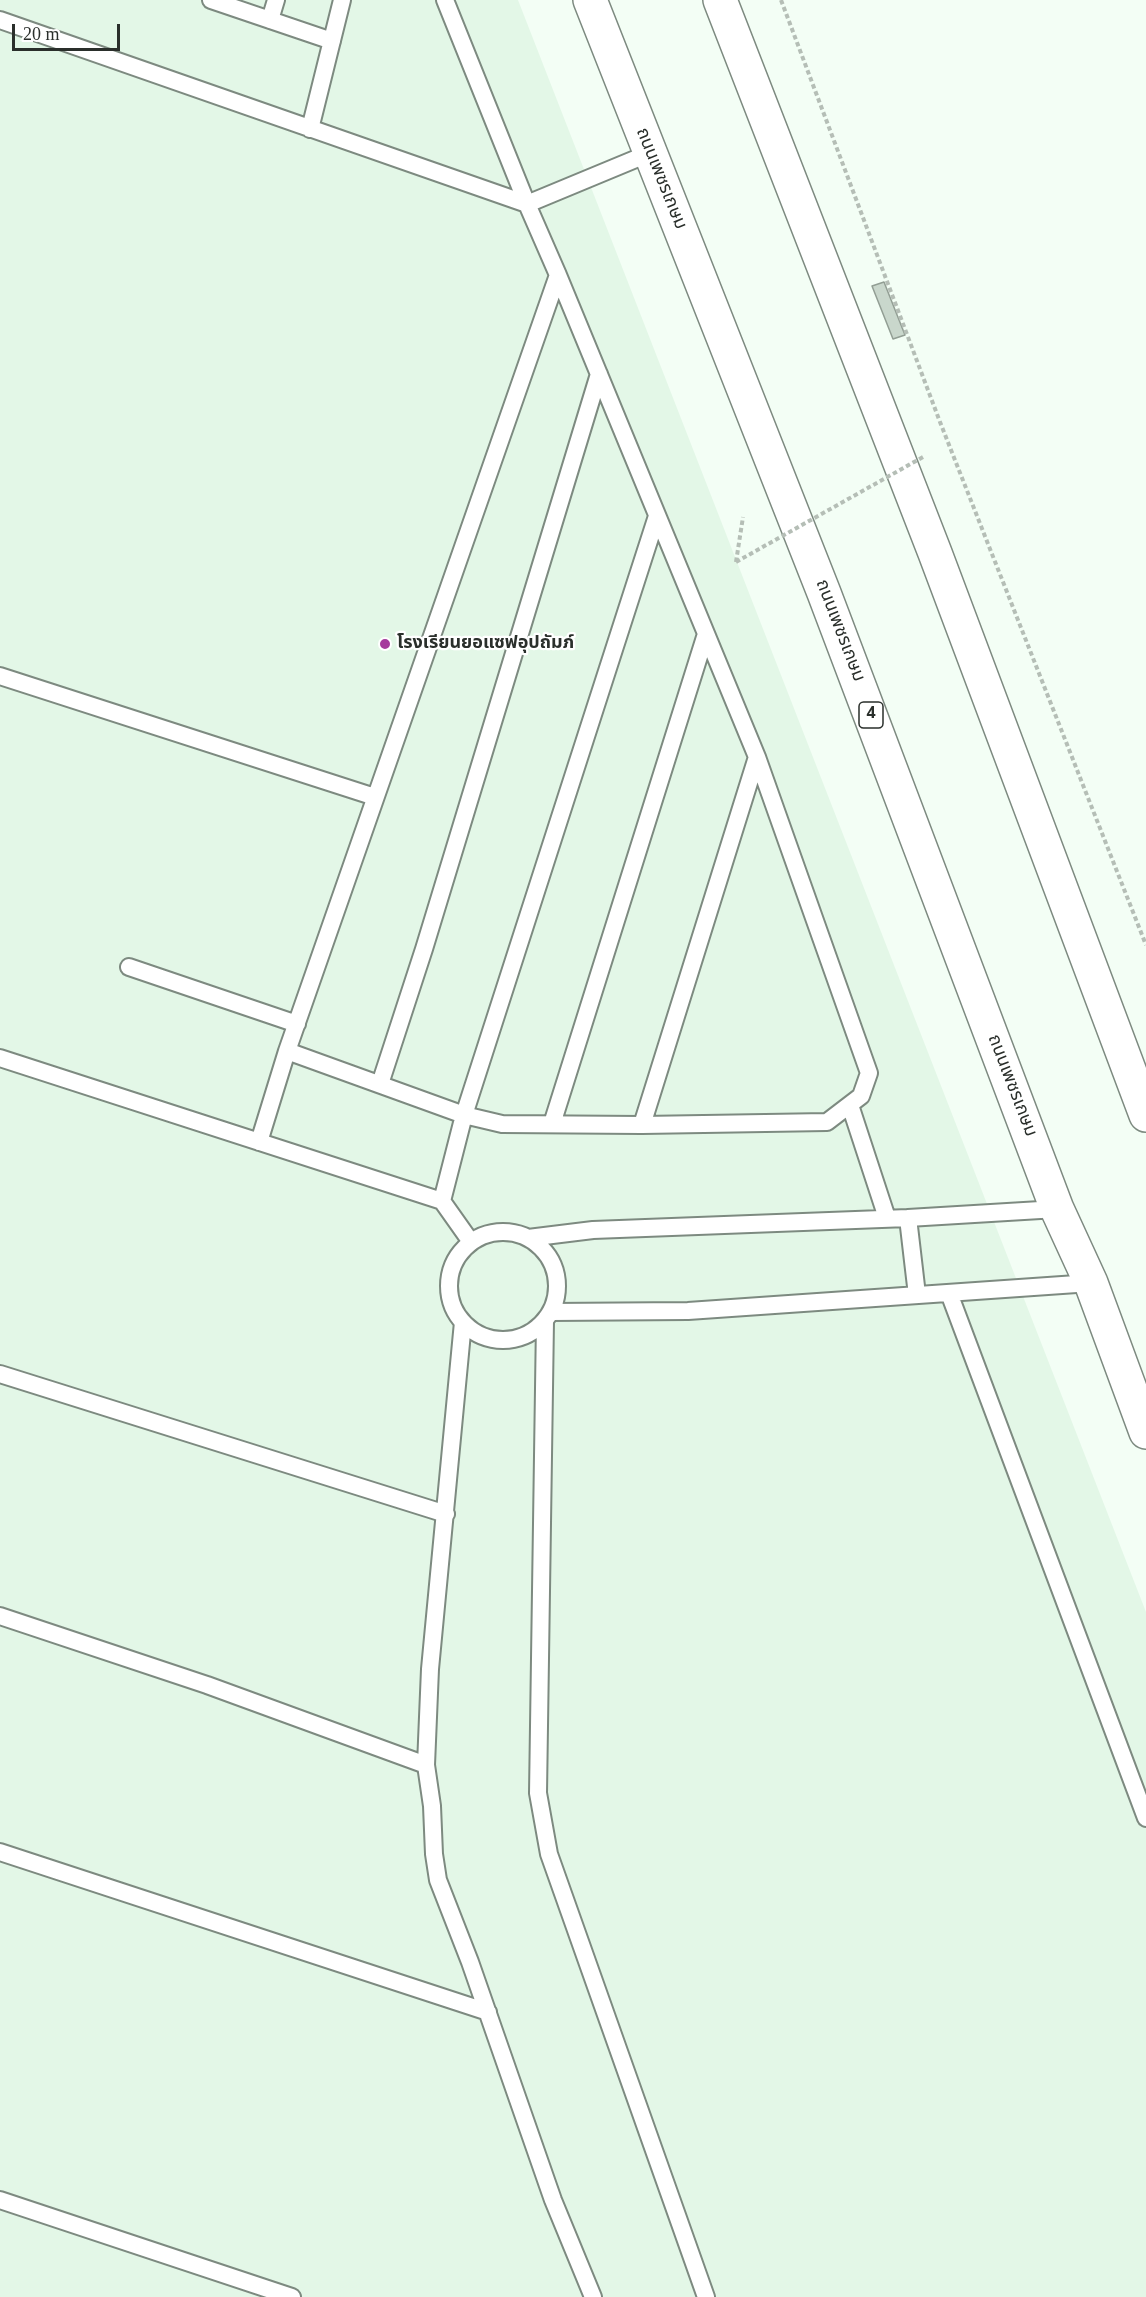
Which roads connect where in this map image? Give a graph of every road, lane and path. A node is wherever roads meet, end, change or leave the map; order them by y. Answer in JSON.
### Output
{"nodes":[{"id":1,"x":211,"y":0,"type":"edge"},
{"id":2,"x":276,"y":0,"type":"edge"},
{"id":3,"x":342,"y":0,"type":"edge"},
{"id":4,"x":445,"y":0,"type":"edge"},
{"id":5,"x":590,"y":0,"type":"edge"},
{"id":6,"x":720,"y":0,"type":"edge"},
{"id":7,"x":781,"y":0,"type":"edge"},
{"id":8,"x":0,"y":20,"type":"edge"},
{"id":9,"x":270,"y":20,"type":"junction"},
{"id":10,"x":332,"y":41,"type":"junction"},
{"id":11,"x":310,"y":129,"type":"junction"},
{"id":12,"x":650,"y":153,"type":"junction"},
{"id":13,"x":527,"y":204,"type":"junction"},
{"id":14,"x":558,"y":275,"type":"junction"},
{"id":15,"x":598,"y":374,"type":"junction"},
{"id":16,"x":923,"y":457,"type":"dead end"},
{"id":17,"x":657,"y":516,"type":"junction"},
{"id":18,"x":743,"y":517,"type":"dead end"},
{"id":19,"x":706,"y":634,"type":"junction"},
{"id":20,"x":0,"y":676,"type":"edge"},
{"id":21,"x":757,"y":757,"type":"junction"},
{"id":22,"x":375,"y":797,"type":"junction"},
{"id":23,"x":1146,"y":945,"type":"edge"},
{"id":24,"x":129,"y":967,"type":"dead end"},
{"id":25,"x":297,"y":1024,"type":"junction"},
{"id":26,"x":287,"y":1051,"type":"junction"},
{"id":27,"x":0,"y":1058,"type":"edge"},
{"id":28,"x":380,"y":1084,"type":"junction"},
{"id":29,"x":850,"y":1105,"type":"junction"},
{"id":30,"x":464,"y":1115,"type":"junction"},
{"id":31,"x":1146,"y":1115,"type":"edge"},
{"id":32,"x":552,"y":1124,"type":"junction"},
{"id":33,"x":642,"y":1125,"type":"junction"},
{"id":34,"x":259,"y":1142,"type":"junction"},
{"id":35,"x":442,"y":1201,"type":"junction"},
{"id":36,"x":1058,"y":1209,"type":"junction"},
{"id":37,"x":887,"y":1218,"type":"junction"},
{"id":38,"x":908,"y":1218,"type":"junction"},
{"id":39,"x":528,"y":1238,"type":"junction"},
{"id":40,"x":471,"y":1242,"type":"junction"},
{"id":41,"x":1091,"y":1284,"type":"junction"},
{"id":42,"x":950,"y":1293,"type":"junction"},
{"id":43,"x":917,"y":1295,"type":"junction"},
{"id":44,"x":548,"y":1316,"type":"junction"},
{"id":45,"x":463,"y":1322,"type":"junction"},
{"id":46,"x":0,"y":1374,"type":"edge"},
{"id":47,"x":1146,"y":1432,"type":"edge"},
{"id":48,"x":446,"y":1514,"type":"junction"},
{"id":49,"x":0,"y":1616,"type":"edge"},
{"id":50,"x":426,"y":1765,"type":"junction"},
{"id":51,"x":1146,"y":1818,"type":"edge"},
{"id":52,"x":0,"y":1852,"type":"edge"},
{"id":53,"x":488,"y":2012,"type":"junction"},
{"id":54,"x":0,"y":2200,"type":"edge"},
{"id":55,"x":292,"y":2297,"type":"edge"},
{"id":56,"x":593,"y":2297,"type":"edge"},
{"id":57,"x":706,"y":2297,"type":"edge"}],
"edges":[{"from":1,"to":9,"type":"lane"},
{"from":2,"to":9,"type":"lane"},
{"from":3,"to":10,"type":"lane"},
{"from":4,"to":13,"type":"lane"},
{"from":5,"to":12,"type":"main road","name":"ถนนเพชรเกษม","number":"4"},
{"from":6,"to":31,"type":"main road"},
{"from":7,"to":23,"type":"path"},
{"from":8,"to":11,"type":"lane"},
{"from":9,"to":10,"type":"lane"},
{"from":10,"to":11,"type":"lane"},
{"from":11,"to":13,"type":"lane"},
{"from":12,"to":13,"type":"lane"},
{"from":12,"to":36,"type":"main road","name":"ถนนเพชรเกษม","number":"4"},
{"from":13,"to":14,"type":"lane"},
{"from":14,"to":15,"type":"lane"},
{"from":14,"to":22,"type":"lane"},
{"from":15,"to":17,"type":"lane"},
{"from":15,"to":28,"type":"lane"},
{"from":16,"to":18,"type":"path","bridge":true},
{"from":17,"to":19,"type":"lane"},
{"from":17,"to":30,"type":"lane"},
{"from":19,"to":21,"type":"lane"},
{"from":19,"to":32,"type":"lane"},
{"from":20,"to":22,"type":"lane"},
{"from":21,"to":29,"type":"lane"},
{"from":21,"to":33,"type":"lane"},
{"from":22,"to":25,"type":"lane"},
{"from":24,"to":25,"type":"lane"},
{"from":25,"to":26,"type":"lane"},
{"from":26,"to":28,"type":"lane"},
{"from":26,"to":34,"type":"lane"},
{"from":27,"to":34,"type":"lane"},
{"from":28,"to":30,"type":"lane"},
{"from":29,"to":33,"type":"lane"},
{"from":29,"to":37,"type":"lane"},
{"from":30,"to":32,"type":"lane"},
{"from":30,"to":35,"type":"lane"},
{"from":32,"to":33,"type":"lane"},
{"from":34,"to":35,"type":"lane"},
{"from":35,"to":40,"type":"lane"},
{"from":36,"to":38,"type":"lane"},
{"from":36,"to":41,"type":"main road","name":"ถนนเพชรเกษม","number":"4"},
{"from":37,"to":38,"type":"lane"},
{"from":37,"to":39,"type":"lane"},
{"from":38,"to":43,"type":"lane"},
{"from":39,"to":40,"type":"lane"},
{"from":39,"to":44,"type":"lane"},
{"from":40,"to":45,"type":"lane"},
{"from":41,"to":42,"type":"lane"},
{"from":41,"to":47,"type":"main road","name":"ถนนเพชรเกษม","number":"4"},
{"from":42,"to":43,"type":"lane"},
{"from":42,"to":51,"type":"lane"},
{"from":43,"to":44,"type":"lane"},
{"from":44,"to":45,"type":"lane"},
{"from":44,"to":57,"type":"lane"},
{"from":45,"to":48,"type":"lane"},
{"from":46,"to":48,"type":"lane"},
{"from":48,"to":50,"type":"lane"},
{"from":49,"to":50,"type":"lane"},
{"from":50,"to":53,"type":"lane"},
{"from":52,"to":53,"type":"lane"},
{"from":53,"to":56,"type":"lane"},
{"from":54,"to":55,"type":"lane"}]}
